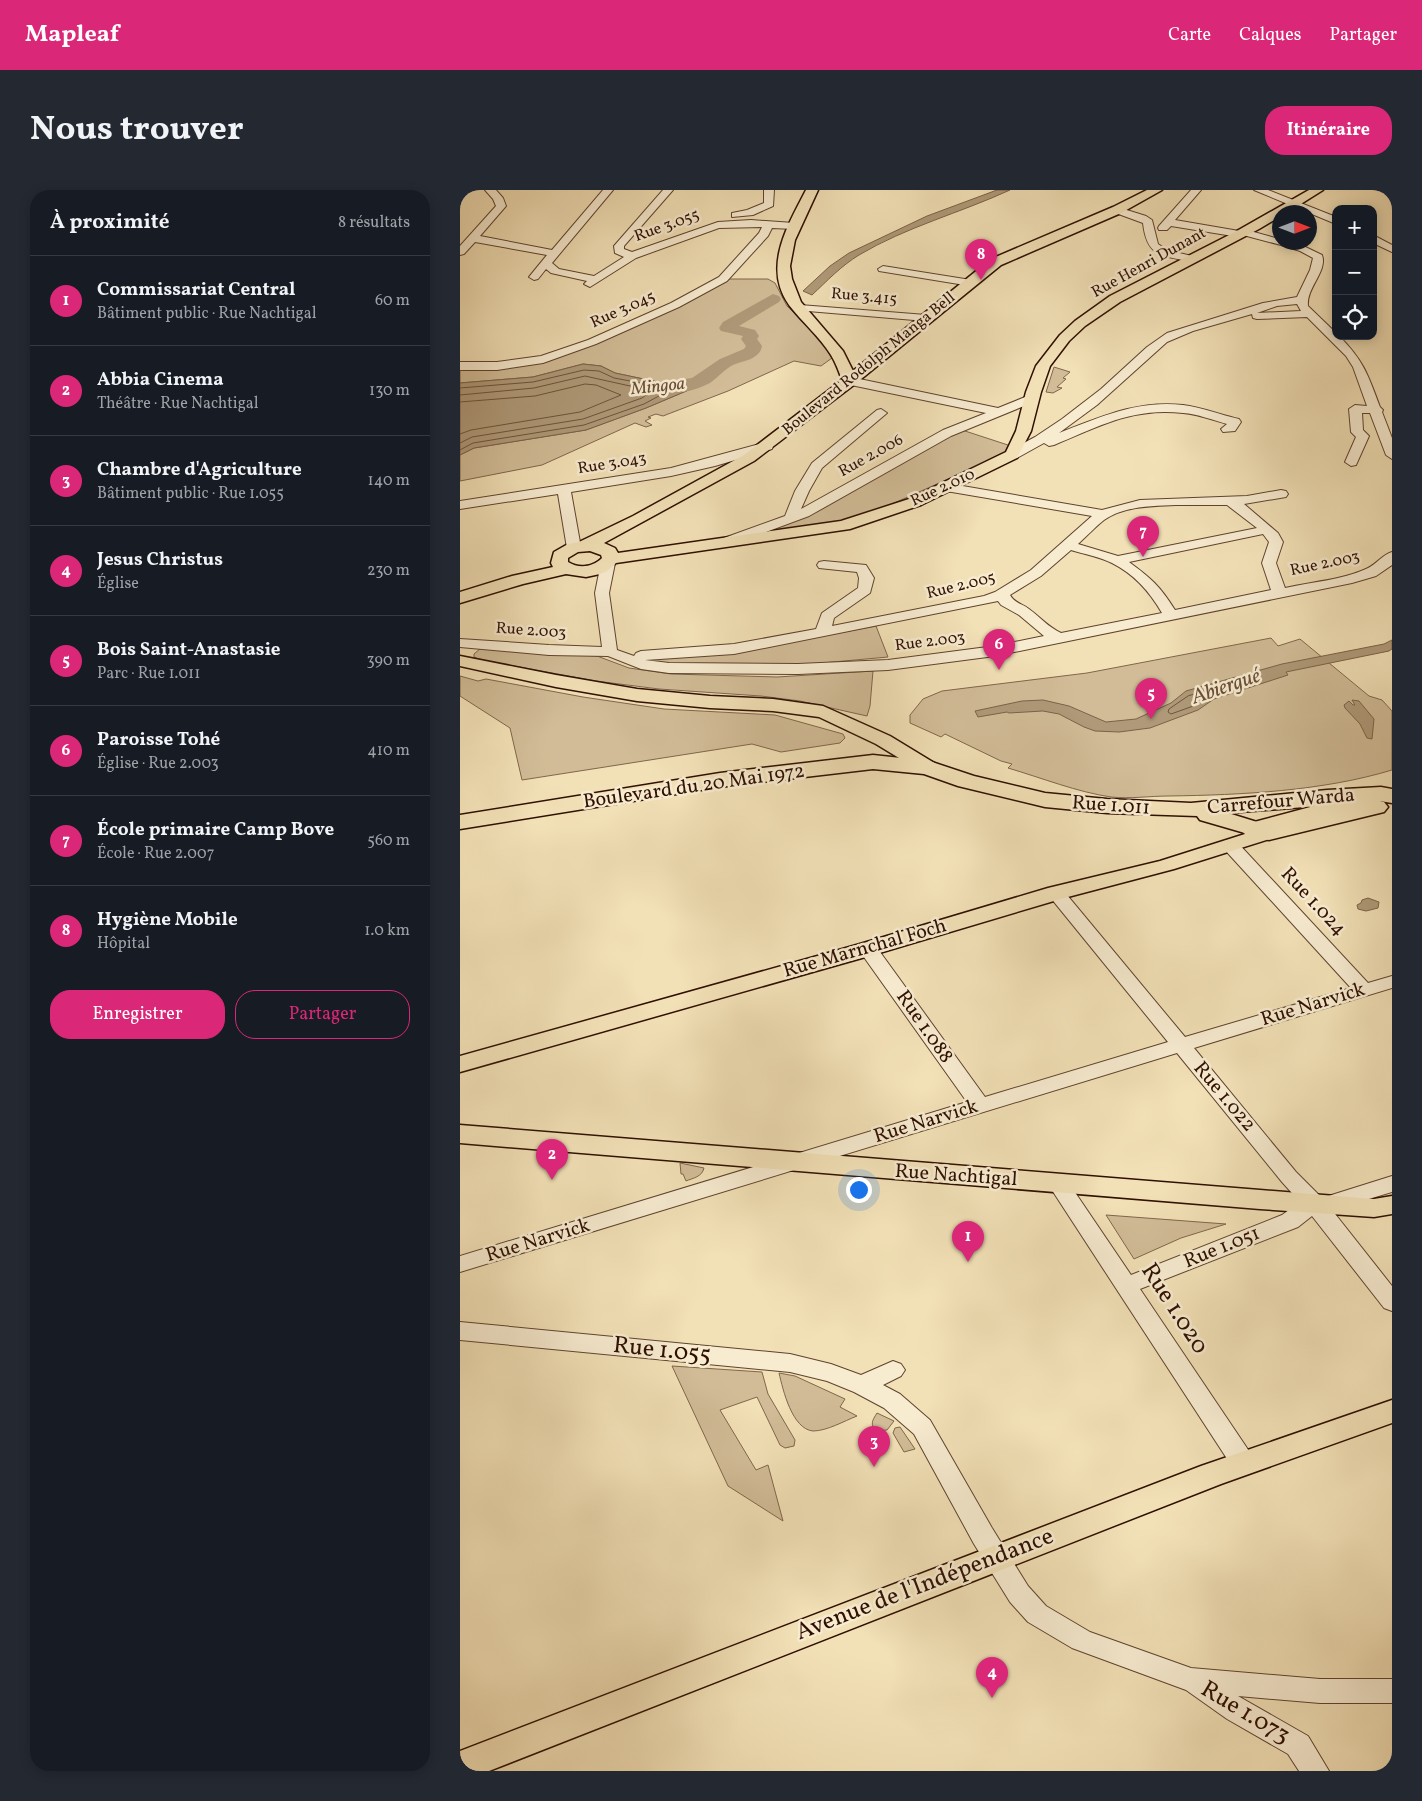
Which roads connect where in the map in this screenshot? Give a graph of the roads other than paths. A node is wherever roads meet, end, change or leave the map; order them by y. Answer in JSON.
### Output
{"nodes":[{"id":1,"x":490,"y":190,"type":"edge"},
{"id":2,"x":608,"y":190,"type":"edge"},
{"id":3,"x":668,"y":190,"type":"edge"},
{"id":4,"x":769,"y":190,"type":"edge"},
{"id":5,"x":812,"y":190,"type":"edge"},
{"id":6,"x":1156,"y":190,"type":"edge"},
{"id":7,"x":1196,"y":190,"type":"edge"},
{"id":8,"x":1259,"y":190,"type":"edge"},
{"id":9,"x":1273,"y":190,"type":"edge"},
{"id":10,"x":1318,"y":190,"type":"edge"},
{"id":11,"x":1296,"y":203,"type":"junction"},
{"id":12,"x":1117,"y":210,"type":"junction"},
{"id":13,"x":749,"y":213,"type":"joint"},
{"id":14,"x":1332,"y":215,"type":"edge"},
{"id":15,"x":736,"y":216,"type":"dead end"},
{"id":16,"x":1332,"y":219,"type":"edge"},
{"id":17,"x":1168,"y":222,"type":"junction"},
{"id":18,"x":769,"y":224,"type":"junction"},
{"id":19,"x":794,"y":226,"type":"junction"},
{"id":20,"x":1241,"y":233,"type":"junction"},
{"id":21,"x":1377,"y":235,"type":"edge"},
{"id":22,"x":472,"y":238,"type":"junction"},
{"id":23,"x":1272,"y":240,"type":"edge"},
{"id":24,"x":1377,"y":240,"type":"edge"},
{"id":25,"x":1392,"y":242,"type":"edge"},
{"id":26,"x":1152,"y":243,"type":"junction"},
{"id":27,"x":1392,"y":249,"type":"edge"},
{"id":28,"x":1306,"y":250,"type":"edge"},
{"id":29,"x":460,"y":252,"type":"edge"},
{"id":30,"x":552,"y":253,"type":"junction"},
{"id":31,"x":632,"y":256,"type":"junction"},
{"id":32,"x":1192,"y":259,"type":"junction"},
{"id":33,"x":545,"y":263,"type":"junction"},
{"id":34,"x":883,"y":269,"type":"dead end"},
{"id":35,"x":534,"y":277,"type":"dead end"},
{"id":36,"x":971,"y":283,"type":"junction"},
{"id":37,"x":1301,"y":300,"type":"junction"},
{"id":38,"x":797,"y":304,"type":"junction"},
{"id":39,"x":1308,"y":314,"type":"junction"},
{"id":40,"x":1234,"y":317,"type":"junction"},
{"id":41,"x":926,"y":318,"type":"junction"},
{"id":42,"x":849,"y":355,"type":"junction"},
{"id":43,"x":881,"y":355,"type":"junction"},
{"id":44,"x":460,"y":366,"type":"edge"},
{"id":45,"x":850,"y":381,"type":"junction"},
{"id":46,"x":1030,"y":399,"type":"junction"},
{"id":47,"x":1377,"y":410,"type":"junction"},
{"id":48,"x":998,"y":411,"type":"junction"},
{"id":49,"x":881,"y":413,"type":"dead end"},
{"id":50,"x":1027,"y":416,"type":"junction"},
{"id":51,"x":1227,"y":429,"type":"dead end"},
{"id":52,"x":1035,"y":444,"type":"junction"},
{"id":53,"x":767,"y":446,"type":"junction"},
{"id":54,"x":1392,"y":454,"type":"edge"},
{"id":55,"x":1012,"y":456,"type":"junction"},
{"id":56,"x":1351,"y":462,"type":"dead end"},
{"id":57,"x":945,"y":487,"type":"junction"},
{"id":58,"x":564,"y":489,"type":"junction"},
{"id":59,"x":1281,"y":494,"type":"dead end"},
{"id":60,"x":1228,"y":500,"type":"junction"},
{"id":61,"x":460,"y":504,"type":"edge"},
{"id":62,"x":1103,"y":514,"type":"junction"},
{"id":63,"x":790,"y":519,"type":"junction"},
{"id":64,"x":1258,"y":532,"type":"dead end"},
{"id":65,"x":729,"y":541,"type":"junction"},
{"id":66,"x":1068,"y":545,"type":"junction"},
{"id":67,"x":598,"y":553,"type":"junction"},
{"id":68,"x":1392,"y":556,"type":"edge"},
{"id":69,"x":1117,"y":560,"type":"junction"},
{"id":70,"x":562,"y":564,"type":"junction"},
{"id":71,"x":824,"y":566,"type":"dead end"},
{"id":72,"x":591,"y":571,"type":"junction"},
{"id":73,"x":1279,"y":592,"type":"junction"},
{"id":74,"x":602,"y":593,"type":"junction"},
{"id":75,"x":1003,"y":595,"type":"junction"},
{"id":76,"x":460,"y":598,"type":"edge"},
{"id":77,"x":1170,"y":614,"type":"junction"},
{"id":78,"x":823,"y":632,"type":"junction"},
{"id":79,"x":1059,"y":638,"type":"junction"},
{"id":80,"x":460,"y":643,"type":"edge"},
{"id":81,"x":617,"y":654,"type":"junction"},
{"id":82,"x":460,"y":661,"type":"edge"},
{"id":83,"x":823,"y":712,"type":"junction"},
{"id":84,"x":897,"y":749,"type":"junction"},
{"id":85,"x":930,"y":761,"type":"junction"},
{"id":86,"x":720,"y":780,"type":"junction"},
{"id":87,"x":1032,"y":798,"type":"joint"},
{"id":88,"x":1387,"y":800,"type":"edge"},
{"id":89,"x":1192,"y":811,"type":"junction"},
{"id":90,"x":460,"y":822,"type":"edge"},
{"id":91,"x":1261,"y":830,"type":"junction"},
{"id":92,"x":1226,"y":841,"type":"junction"},
{"id":93,"x":1056,"y":893,"type":"junction"},
{"id":94,"x":868,"y":949,"type":"junction"},
{"id":95,"x":1392,"y":982,"type":"edge"},
{"id":96,"x":1364,"y":990,"type":"junction"},
{"id":97,"x":1181,"y":1045,"type":"junction"},
{"id":98,"x":460,"y":1064,"type":"edge"},
{"id":99,"x":980,"y":1105,"type":"junction"},
{"id":100,"x":460,"y":1134,"type":"edge"},
{"id":101,"x":793,"y":1163,"type":"junction"},
{"id":102,"x":1059,"y":1184,"type":"junction"},
{"id":103,"x":1392,"y":1184,"type":"edge"},
{"id":104,"x":1320,"y":1204,"type":"junction"},
{"id":105,"x":1386,"y":1208,"type":"edge"},
{"id":106,"x":460,"y":1264,"type":"edge"},
{"id":107,"x":1126,"y":1286,"type":"junction"},
{"id":108,"x":1392,"y":1302,"type":"edge"},
{"id":109,"x":460,"y":1331,"type":"edge"},
{"id":110,"x":893,"y":1370,"type":"dead end"},
{"id":111,"x":862,"y":1385,"type":"junction"},
{"id":112,"x":1392,"y":1411,"type":"edge"},
{"id":113,"x":1244,"y":1464,"type":"junction"},
{"id":114,"x":997,"y":1558,"type":"junction"},
{"id":115,"x":1191,"y":1680,"type":"junction"},
{"id":116,"x":1392,"y":1691,"type":"edge"},
{"id":117,"x":460,"y":1767,"type":"edge"},
{"id":118,"x":1315,"y":1771,"type":"edge"}],
"edges":[{"from":1,"to":22,"type":"street"},
{"from":2,"to":30,"type":"street"},
{"from":3,"to":31,"type":"street"},
{"from":4,"to":13,"type":"street"},
{"from":5,"to":19,"type":"main road"},
{"from":6,"to":12,"type":"main road","name":"Boulevard Rodolph Manga Bell"},
{"from":7,"to":17,"type":"street"},
{"from":8,"to":11,"type":"street"},
{"from":9,"to":11,"type":"street"},
{"from":10,"to":11,"type":"main road","name":"Rue Henri Dunant"},
{"from":11,"to":14,"type":"street"},
{"from":11,"to":16,"type":"street"},
{"from":11,"to":20,"type":"main road","name":"Rue Henri Dunant"},
{"from":12,"to":26,"type":"street"},
{"from":12,"to":36,"type":"main road","name":"Boulevard Rodolph Manga Bell"},
{"from":13,"to":15,"type":"street"},
{"from":17,"to":20,"type":"street"},
{"from":17,"to":26,"type":"street"},
{"from":18,"to":19,"type":"street","name":"Rue 3.055"},
{"from":18,"to":31,"type":"street","name":"Rue 3.055"},
{"from":18,"to":44,"type":"street","name":"Rue 3.045"},
{"from":19,"to":38,"type":"main road"},
{"from":20,"to":23,"type":"street"},
{"from":20,"to":32,"type":"main road","name":"Rue Henri Dunant"},
{"from":21,"to":25,"type":"street"},
{"from":22,"to":29,"type":"street"},
{"from":22,"to":30,"type":"street"},
{"from":24,"to":27,"type":"street"},
{"from":26,"to":32,"type":"street"},
{"from":28,"to":37,"type":"street"},
{"from":30,"to":33,"type":"street"},
{"from":31,"to":33,"type":"street","name":"Rue 3.055"},
{"from":32,"to":46,"type":"main road","name":"Rue Henri Dunant"},
{"from":33,"to":35,"type":"street"},
{"from":34,"to":36,"type":"street"},
{"from":36,"to":41,"type":"main road","name":"Boulevard Rodolph Manga Bell"},
{"from":37,"to":39,"type":"street"},
{"from":37,"to":40,"type":"street","name":"Rue 2.010"},
{"from":38,"to":41,"type":"street","name":"Rue 3.415"},
{"from":38,"to":42,"type":"main road"},
{"from":39,"to":40,"type":"street","name":"Rue 2.010"},
{"from":39,"to":47,"type":"street"},
{"from":40,"to":52,"type":"street","name":"Rue 2.010"},
{"from":41,"to":43,"type":"main road","name":"Boulevard Rodolph Manga Bell"},
{"from":42,"to":43,"type":"main road"},
{"from":42,"to":45,"type":"main road"},
{"from":43,"to":45,"type":"main road","name":"Boulevard Rodolph Manga Bell"},
{"from":45,"to":48,"type":"street"},
{"from":45,"to":53,"type":"main road","name":"Boulevard Rodolph Manga Bell"},
{"from":46,"to":48,"type":"street","name":"Rue 2.006"},
{"from":46,"to":50,"type":"main road","name":"Rue Henri Dunant"},
{"from":47,"to":54,"type":"street"},
{"from":47,"to":56,"type":"street"},
{"from":48,"to":50,"type":"street"},
{"from":48,"to":63,"type":"street","name":"Rue 2.006"},
{"from":49,"to":63,"type":"street"},
{"from":50,"to":55,"type":"main road","name":"Rue Henri Dunant"},
{"from":51,"to":52,"type":"street"},
{"from":52,"to":55,"type":"street","name":"Rue 2.010"},
{"from":53,"to":58,"type":"street","name":"Rue 3.043"},
{"from":53,"to":67,"type":"main road","name":"Boulevard Rodolph Manga Bell"},
{"from":55,"to":57,"type":"main road","name":"Rue 2.010"},
{"from":57,"to":62,"type":"street"},
{"from":57,"to":65,"type":"main road","name":"Rue 2.010"},
{"from":58,"to":61,"type":"street","name":"Rue 3.043"},
{"from":58,"to":67,"type":"street"},
{"from":59,"to":60,"type":"street","name":"Rue 2.005"},
{"from":60,"to":62,"type":"street","name":"Rue 2.005"},
{"from":60,"to":73,"type":"street"},
{"from":62,"to":66,"type":"street","name":"Rue 2.005"},
{"from":63,"to":65,"type":"street","name":"Rue 2.006"},
{"from":64,"to":69,"type":"street"},
{"from":65,"to":67,"type":"main road","name":"Rue 2.010"},
{"from":66,"to":69,"type":"street"},
{"from":66,"to":75,"type":"street","name":"Rue 2.005"},
{"from":67,"to":70,"type":"main road"},
{"from":67,"to":72,"type":"main road"},
{"from":67,"to":74,"type":"street"},
{"from":68,"to":73,"type":"street","name":"Rue 2.003"},
{"from":69,"to":77,"type":"street"},
{"from":70,"to":72,"type":"main road"},
{"from":70,"to":76,"type":"main road"},
{"from":71,"to":78,"type":"street"},
{"from":72,"to":74,"type":"street"},
{"from":73,"to":77,"type":"street","name":"Rue 2.003"},
{"from":74,"to":81,"type":"street"},
{"from":75,"to":78,"type":"street","name":"Rue 2.005"},
{"from":75,"to":79,"type":"street"},
{"from":77,"to":79,"type":"street","name":"Rue 2.003"},
{"from":78,"to":81,"type":"street","name":"Rue 2.005"},
{"from":79,"to":81,"type":"street","name":"Rue 2.003"},
{"from":80,"to":81,"type":"street","name":"Rue 2.003"},
{"from":82,"to":83,"type":"main road"},
{"from":83,"to":84,"type":"main road"},
{"from":83,"to":85,"type":"main road"},
{"from":84,"to":85,"type":"highway"},
{"from":84,"to":86,"type":"highway"},
{"from":85,"to":86,"type":"highway","name":"Boulevard du 20 Mai 1972"},
{"from":85,"to":87,"type":"highway","name":"Rue 1.011"},
{"from":86,"to":90,"type":"highway","name":"Boulevard du 20 Mai 1972"},
{"from":87,"to":89,"type":"highway","name":"Rue 1.011"},
{"from":88,"to":89,"type":"highway","name":"Carrefour Warda"},
{"from":88,"to":91,"type":"highway","name":"Carrefour Warda"},
{"from":89,"to":91,"type":"highway","name":"Carrefour Warda"},
{"from":89,"to":92,"type":"highway"},
{"from":91,"to":92,"type":"main road","name":"Rue Marnchal Foch"},
{"from":92,"to":93,"type":"main road","name":"Rue Marnchal Foch"},
{"from":92,"to":96,"type":"street","name":"Rue 1.024"},
{"from":93,"to":94,"type":"main road","name":"Rue Marnchal Foch"},
{"from":93,"to":97,"type":"street","name":"Rue 1.022"},
{"from":94,"to":98,"type":"main road","name":"Rue Marnchal Foch"},
{"from":94,"to":99,"type":"street","name":"Rue 1.088"},
{"from":95,"to":96,"type":"street","name":"Rue Narvick"},
{"from":96,"to":97,"type":"street","name":"Rue Narvick"},
{"from":97,"to":99,"type":"street","name":"Rue Narvick"},
{"from":97,"to":104,"type":"street","name":"Rue 1.022"},
{"from":99,"to":101,"type":"street","name":"Rue Narvick"},
{"from":100,"to":101,"type":"main road","name":"Rue Nachtigal"},
{"from":101,"to":102,"type":"main road","name":"Rue Nachtigal"},
{"from":101,"to":106,"type":"street","name":"Rue Narvick"},
{"from":102,"to":104,"type":"main road","name":"Rue Nachtigal"},
{"from":102,"to":107,"type":"street","name":"Rue 1.020"},
{"from":103,"to":104,"type":"street"},
{"from":104,"to":105,"type":"main road","name":"Rue Nachtigal"},
{"from":104,"to":107,"type":"street","name":"Rue 1.051"},
{"from":104,"to":108,"type":"street","name":"Rue 1.022"},
{"from":107,"to":113,"type":"street","name":"Rue 1.020"},
{"from":109,"to":111,"type":"street","name":"Rue 1.055"},
{"from":110,"to":111,"type":"street"},
{"from":111,"to":114,"type":"street","name":"Rue 1.055"},
{"from":112,"to":113,"type":"main road","name":"Avenue de l'Indépendance"},
{"from":113,"to":114,"type":"main road","name":"Avenue de l'Indépendance"},
{"from":114,"to":115,"type":"street","name":"Rue 1.055"},
{"from":114,"to":117,"type":"main road","name":"Avenue de l'Indépendance"},
{"from":115,"to":116,"type":"street"},
{"from":115,"to":118,"type":"street","name":"Rue 1.073"}]}
